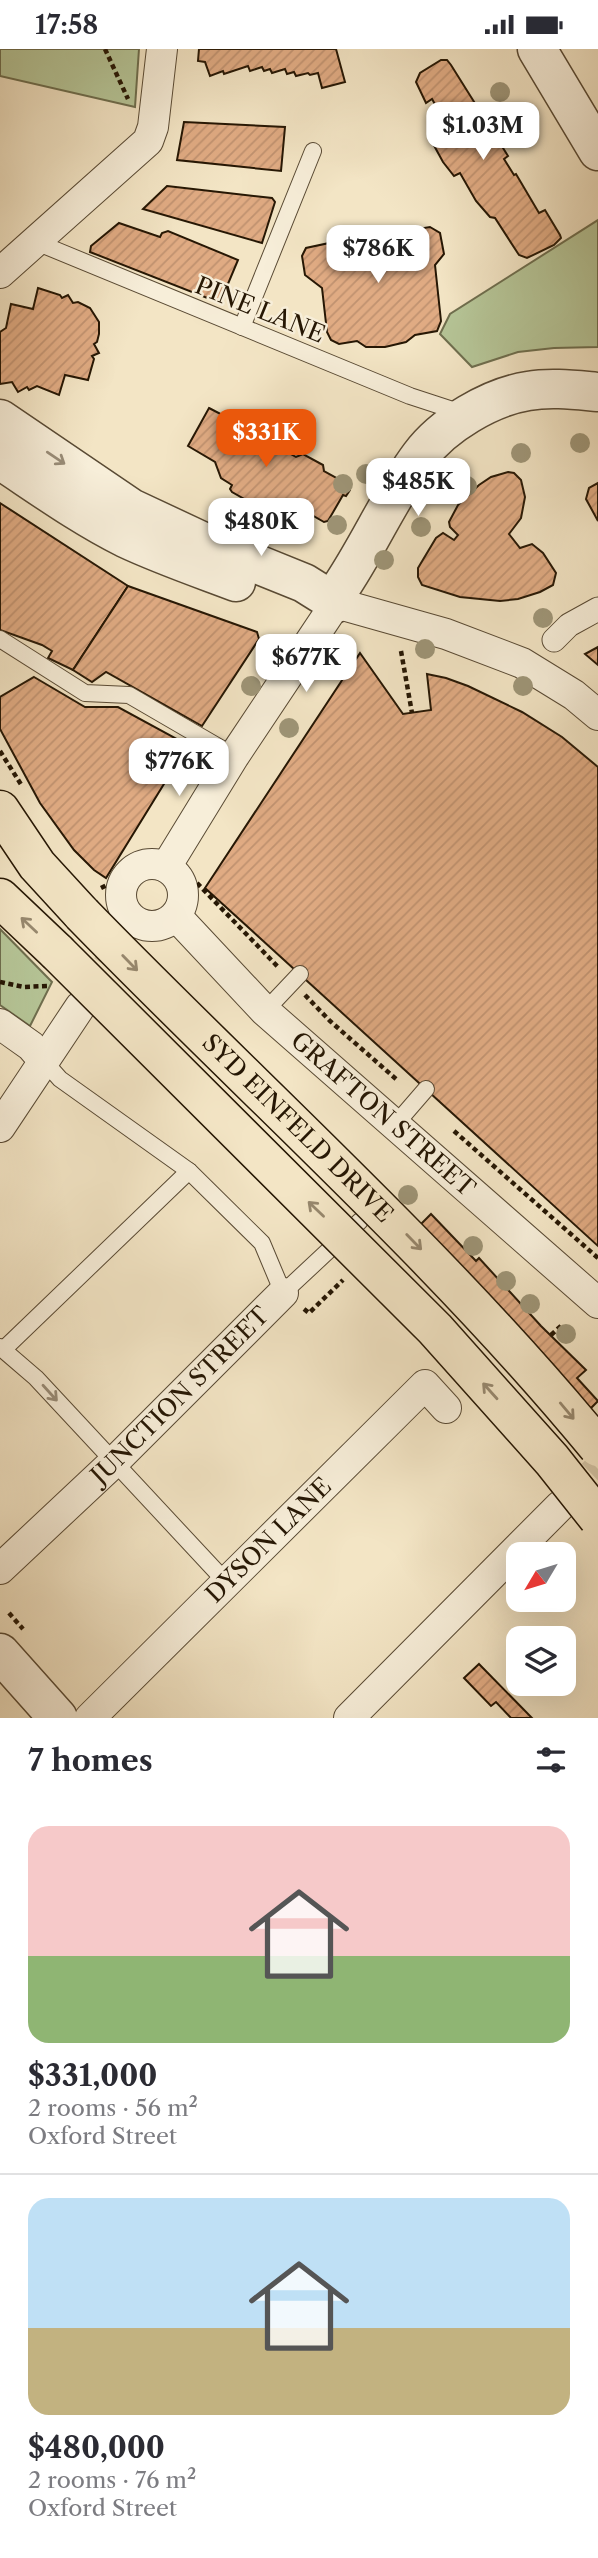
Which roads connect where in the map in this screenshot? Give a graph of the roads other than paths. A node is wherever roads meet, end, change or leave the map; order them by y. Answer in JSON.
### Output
{"nodes":[{"id":1,"x":162,"y":49,"type":"edge"},
{"id":2,"x":537,"y":49,"type":"edge"},
{"id":3,"x":313,"y":151,"type":"dead end"},
{"id":4,"x":598,"y":151,"type":"edge"},
{"id":5,"x":36,"y":241,"type":"junction"},
{"id":6,"x":0,"y":273,"type":"edge"},
{"id":7,"x":242,"y":327,"type":"junction"},
{"id":8,"x":598,"y":392,"type":"edge"},
{"id":9,"x":468,"y":415,"type":"junction"},
{"id":10,"x":0,"y":419,"type":"edge"},
{"id":11,"x":0,"y":460,"type":"edge"},
{"id":12,"x":337,"y":603,"type":"junction"},
{"id":13,"x":598,"y":609,"type":"edge"},
{"id":14,"x":0,"y":639,"type":"edge"},
{"id":15,"x":554,"y":640,"type":"dead end"},
{"id":16,"x":598,"y":715,"type":"edge"},
{"id":17,"x":234,"y":756,"type":"junction"},
{"id":18,"x":13,"y":801,"type":"edge"},
{"id":19,"x":166,"y":867,"type":"junction"},
{"id":20,"x":0,"y":898,"type":"edge"},
{"id":21,"x":176,"y":916,"type":"junction"},
{"id":22,"x":300,"y":974,"type":"dead end"},
{"id":23,"x":80,"y":1007,"type":"tunnel mouth"},
{"id":24,"x":265,"y":1011,"type":"junction"},
{"id":25,"x":0,"y":1024,"type":"edge"},
{"id":26,"x":44,"y":1061,"type":"junction"},
{"id":27,"x":426,"y":1089,"type":"dead end"},
{"id":28,"x":394,"y":1126,"type":"junction"},
{"id":29,"x":0,"y":1127,"type":"edge"},
{"id":30,"x":189,"y":1171,"type":"junction"},
{"id":31,"x":360,"y":1221,"type":"dead end"},
{"id":32,"x":283,"y":1293,"type":"junction"},
{"id":33,"x":598,"y":1303,"type":"edge"},
{"id":34,"x":2,"y":1348,"type":"edge"},
{"id":35,"x":446,"y":1408,"type":"dead end"},
{"id":36,"x":598,"y":1447,"type":"edge"},
{"id":37,"x":113,"y":1462,"type":"junction"},
{"id":38,"x":560,"y":1506,"type":"tunnel mouth"},
{"id":39,"x":598,"y":1518,"type":"edge"},
{"id":40,"x":0,"y":1569,"type":"edge"},
{"id":41,"x":226,"y":1582,"type":"junction"},
{"id":42,"x":0,"y":1653,"type":"edge"},
{"id":43,"x":359,"y":1715,"type":"edge"},
{"id":44,"x":58,"y":1718,"type":"edge"},
{"id":45,"x":90,"y":1718,"type":"edge"}],
"edges":[{"from":1,"to":5,"type":"street"},
{"from":2,"to":4,"type":"street"},
{"from":3,"to":7,"type":"lane"},
{"from":5,"to":6,"type":"street"},
{"from":5,"to":7,"type":"lane","name":"PINE LANE"},
{"from":7,"to":9,"type":"lane","name":"PINE LANE"},
{"from":8,"to":9,"type":"street"},
{"from":9,"to":12,"type":"street"},
{"from":10,"to":12,"type":"street","one_way":true},
{"from":11,"to":12,"type":"street"},
{"from":12,"to":16,"type":"street"},
{"from":12,"to":17,"type":"street"},
{"from":13,"to":15,"type":"street"},
{"from":14,"to":17,"type":"lane"},
{"from":17,"to":19,"type":"street"},
{"from":18,"to":36,"type":"main road","name":"SYD EINFELD DRIVE","one_way":true,"bridge":true},
{"from":19,"to":21,"type":"street"},
{"from":19,"to":21,"type":"street"},
{"from":39,"to":20,"type":"main road","name":"SYD EINFELD DRIVE","one_way":true,"bridge":true},
{"from":21,"to":24,"type":"street","name":"GRAFTON STREET"},
{"from":22,"to":24,"type":"lane"},
{"from":23,"to":26,"type":"street"},
{"from":24,"to":28,"type":"street","name":"GRAFTON STREET"},
{"from":25,"to":26,"type":"street"},
{"from":26,"to":29,"type":"street"},
{"from":26,"to":30,"type":"lane"},
{"from":27,"to":28,"type":"lane"},
{"from":28,"to":33,"type":"street","name":"GRAFTON STREET"},
{"from":30,"to":32,"type":"lane"},
{"from":30,"to":34,"type":"lane"},
{"from":31,"to":32,"type":"lane","name":"JUNCTION STREET"},
{"from":32,"to":37,"type":"street","name":"JUNCTION STREET"},
{"from":34,"to":37,"type":"lane","one_way":true},
{"from":35,"to":41,"type":"street","name":"DYSON LANE"},
{"from":37,"to":40,"type":"street","name":"JUNCTION STREET"},
{"from":37,"to":41,"type":"lane"},
{"from":38,"to":43,"type":"street"},
{"from":41,"to":45,"type":"street","name":"DYSON LANE"},
{"from":42,"to":44,"type":"street"}]}
